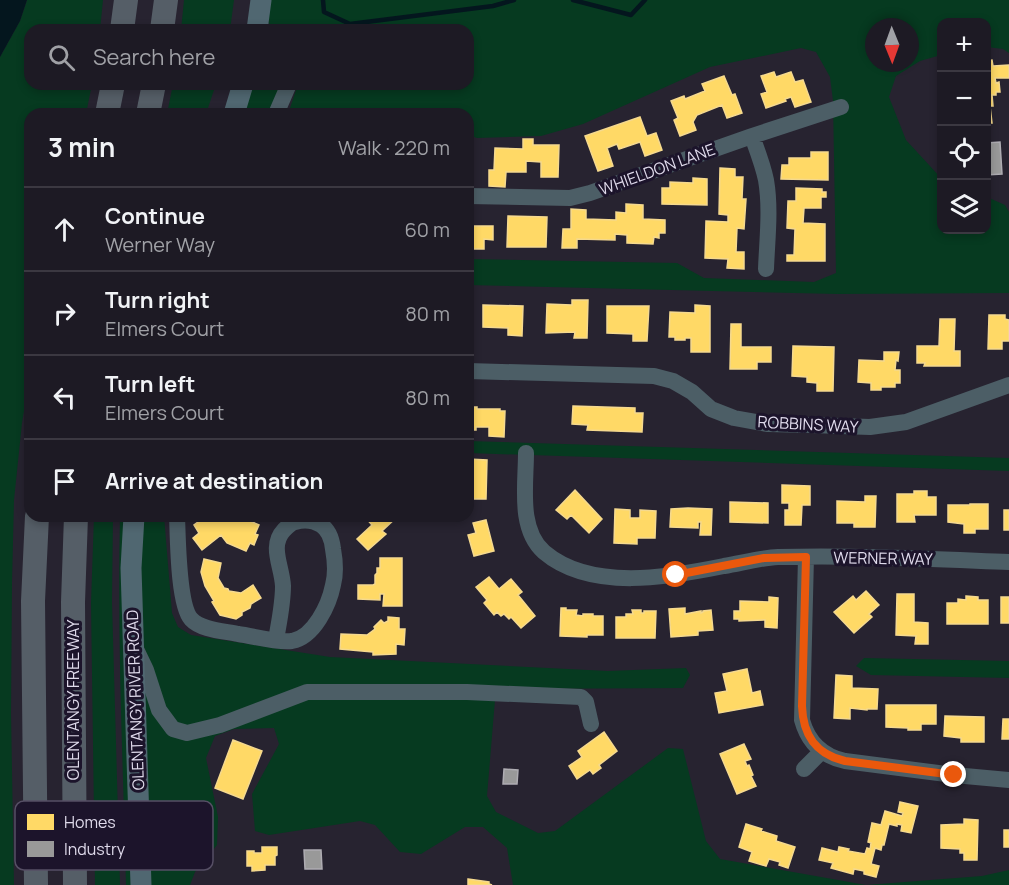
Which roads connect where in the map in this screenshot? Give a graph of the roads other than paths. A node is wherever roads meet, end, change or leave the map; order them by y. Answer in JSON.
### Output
{"nodes":[{"id":1,"x":126,"y":0,"type":"edge"},
{"id":2,"x":166,"y":0,"type":"edge"},
{"id":3,"x":261,"y":0,"type":"edge"},
{"id":4,"x":123,"y":24,"type":"edge"},
{"id":5,"x":163,"y":24,"type":"edge"},
{"id":6,"x":258,"y":24,"type":"edge"},
{"id":7,"x":112,"y":90,"type":"edge"},
{"id":8,"x":153,"y":90,"type":"edge"},
{"id":9,"x":241,"y":90,"type":"edge"},
{"id":10,"x":286,"y":90,"type":"edge"},
{"id":11,"x":841,"y":107,"type":"dead end"},
{"id":12,"x":108,"y":108,"type":"edge"},
{"id":13,"x":149,"y":108,"type":"edge"},
{"id":14,"x":236,"y":108,"type":"edge"},
{"id":15,"x":279,"y":108,"type":"edge"},
{"id":16,"x":752,"y":136,"type":"junction"},
{"id":17,"x":474,"y":196,"type":"edge"},
{"id":18,"x":766,"y":269,"type":"dead end"},
{"id":19,"x":474,"y":371,"type":"edge"},
{"id":20,"x":1009,"y":385,"type":"edge"},
{"id":21,"x":526,"y":453,"type":"dead end"},
{"id":22,"x":37,"y":522,"type":"edge"},
{"id":23,"x":76,"y":522,"type":"edge"},
{"id":24,"x":134,"y":522,"type":"edge"},
{"id":25,"x":177,"y":522,"type":"edge"},
{"id":26,"x":296,"y":522,"type":"edge"},
{"id":27,"x":315,"y":522,"type":"edge"},
{"id":28,"x":806,"y":557,"type":"junction"},
{"id":29,"x":1009,"y":562,"type":"edge"},
{"id":30,"x":276,"y":640,"type":"junction"},
{"id":31,"x":133,"y":643,"type":"junction"},
{"id":32,"x":591,"y":724,"type":"dead end"},
{"id":33,"x":821,"y":752,"type":"junction"},
{"id":34,"x":804,"y":769,"type":"dead end"},
{"id":35,"x":1009,"y":780,"type":"edge"},
{"id":36,"x":35,"y":801,"type":"edge"},
{"id":37,"x":74,"y":801,"type":"edge"},
{"id":38,"x":138,"y":801,"type":"edge"},
{"id":39,"x":36,"y":870,"type":"edge"},
{"id":40,"x":75,"y":870,"type":"edge"},
{"id":41,"x":141,"y":870,"type":"edge"},
{"id":42,"x":36,"y":885,"type":"edge"},
{"id":43,"x":75,"y":885,"type":"edge"},
{"id":44,"x":141,"y":885,"type":"edge"}],
"edges":[{"from":1,"to":4,"type":"highway"},
{"from":2,"to":5,"type":"highway"},
{"from":3,"to":6,"type":"main road"},
{"from":7,"to":12,"type":"highway"},
{"from":8,"to":13,"type":"highway"},
{"from":9,"to":14,"type":"main road"},
{"from":10,"to":15,"type":"street"},
{"from":11,"to":16,"type":"street","name":"WHIELDON LANE"},
{"from":16,"to":17,"type":"street","name":"WHIELDON LANE"},
{"from":16,"to":18,"type":"street"},
{"from":19,"to":20,"type":"street","name":"ROBBINS WAY"},
{"from":21,"to":28,"type":"street","name":"WERNER WAY"},
{"from":22,"to":36,"type":"highway"},
{"from":23,"to":37,"type":"highway","name":"OLENTANGY FREEWAY"},
{"from":24,"to":31,"type":"main road","name":"OLENTANGY RIVER ROAD"},
{"from":25,"to":30,"type":"street"},
{"from":26,"to":30,"type":"street"},
{"from":27,"to":30,"type":"street"},
{"from":28,"to":29,"type":"street","name":"WERNER WAY"},
{"from":28,"to":33,"type":"street"},
{"from":31,"to":32,"type":"street"},
{"from":31,"to":38,"type":"main road","name":"OLENTANGY RIVER ROAD"},
{"from":33,"to":34,"type":"street"},
{"from":33,"to":35,"type":"street"},
{"from":39,"to":42,"type":"highway"},
{"from":40,"to":43,"type":"highway","name":"OLENTANGY FREEWAY"},
{"from":41,"to":44,"type":"main road","name":"OLENTANGY RIVER ROAD"}]}
